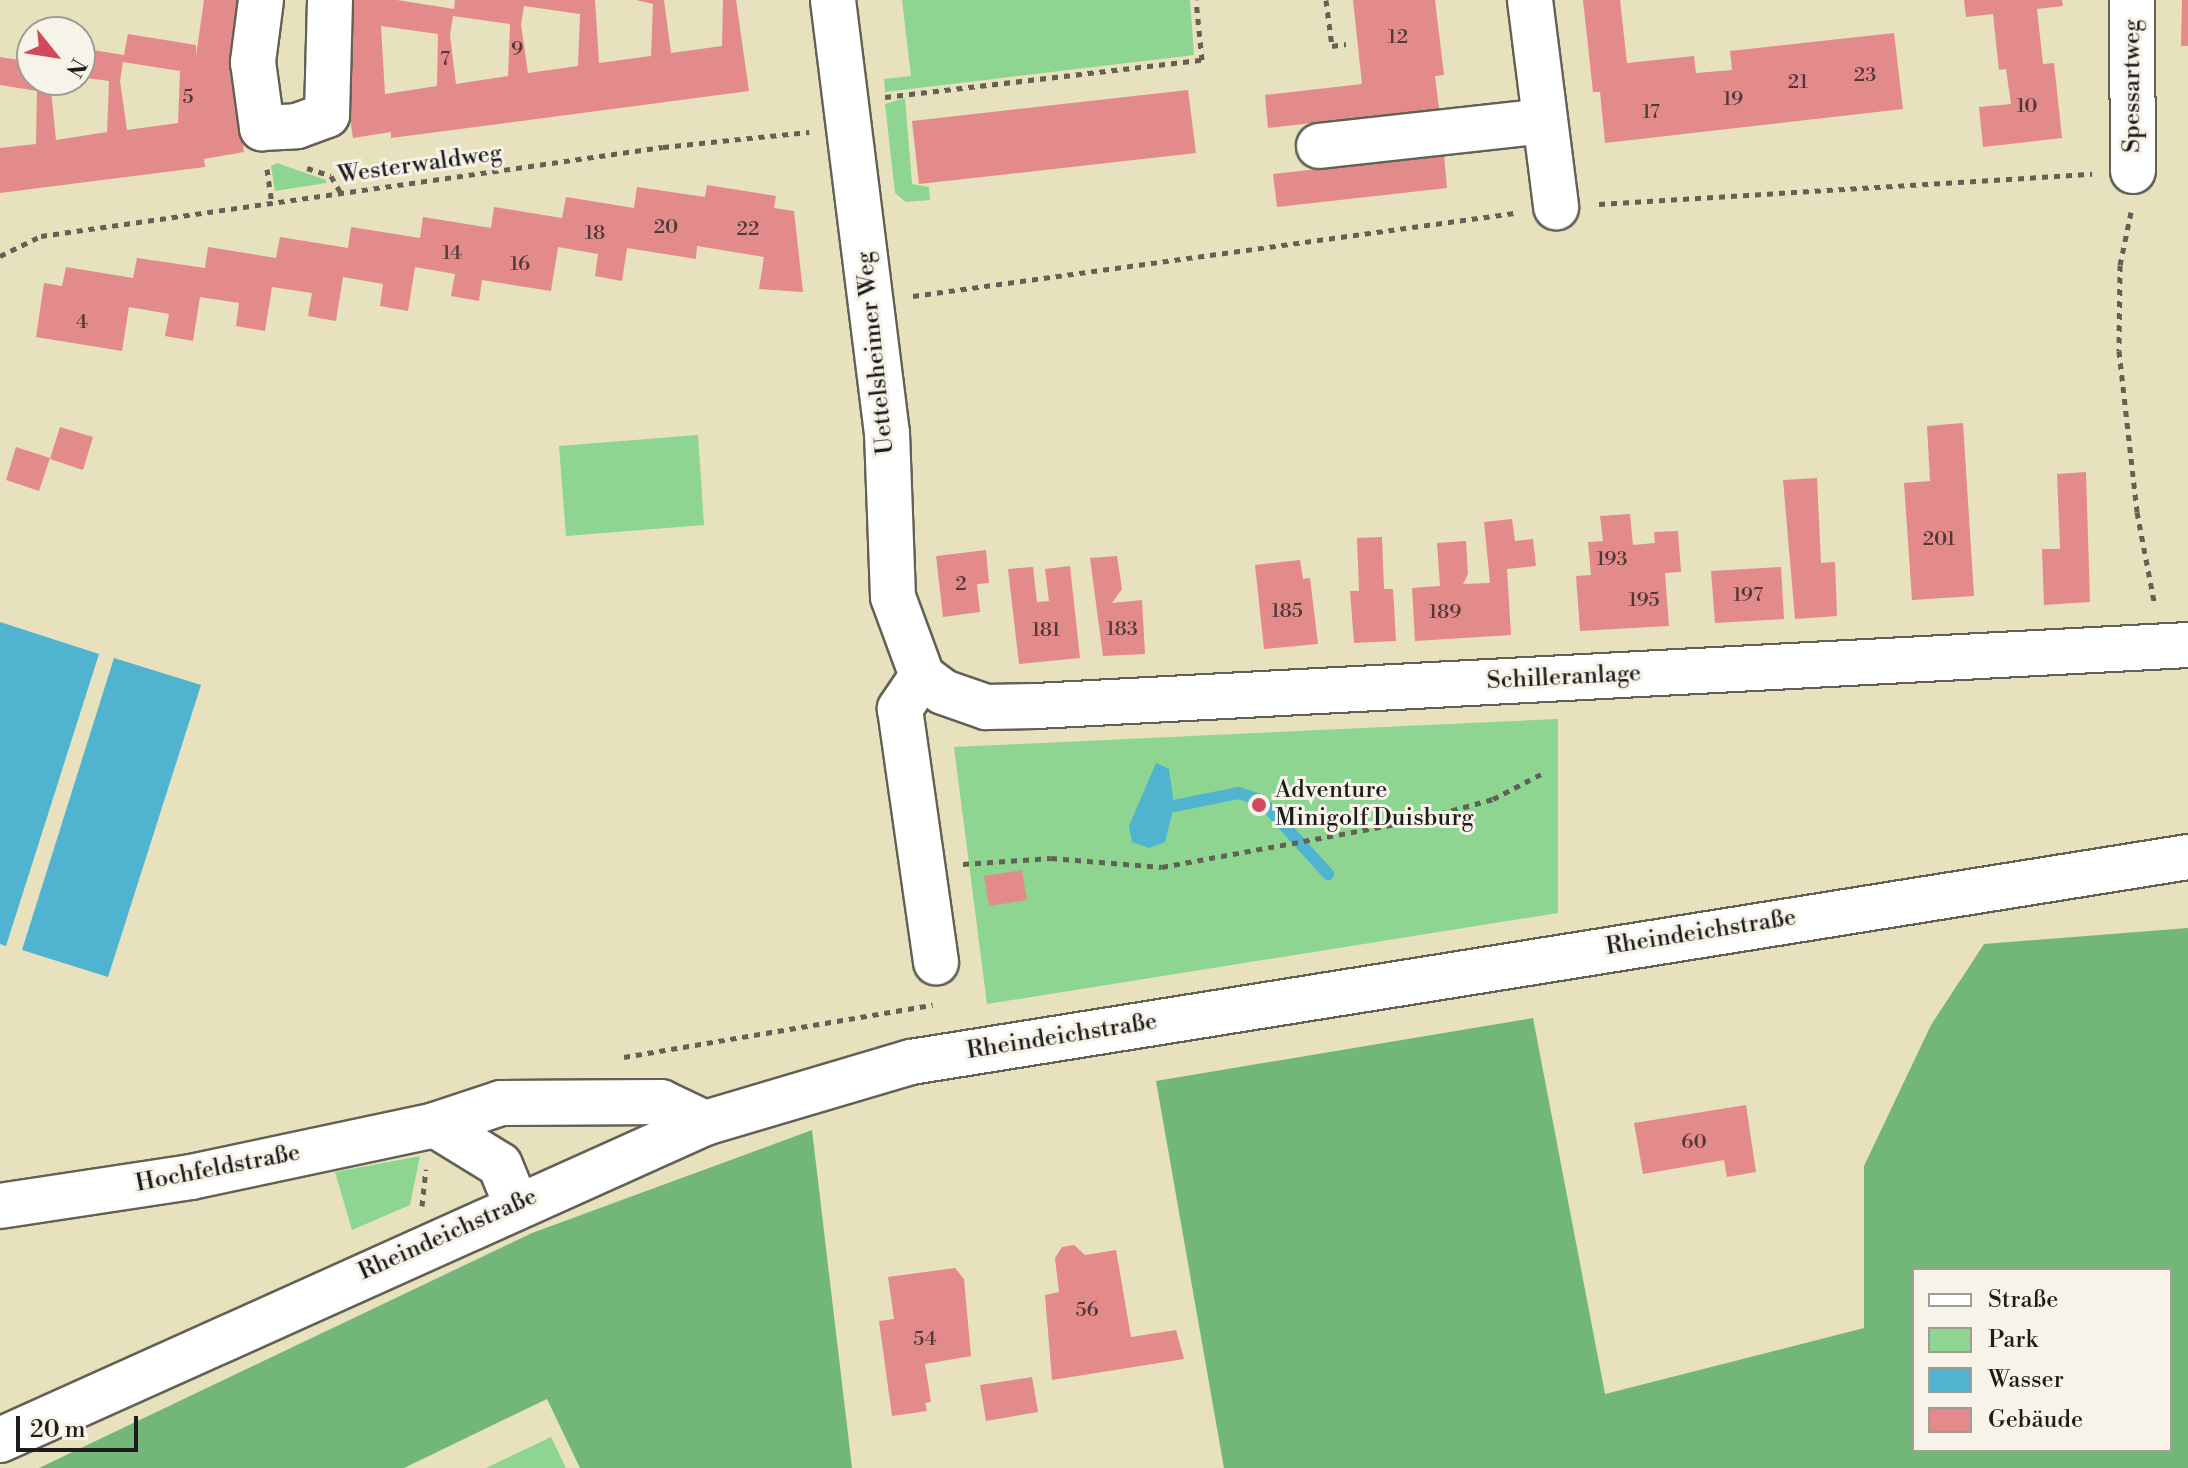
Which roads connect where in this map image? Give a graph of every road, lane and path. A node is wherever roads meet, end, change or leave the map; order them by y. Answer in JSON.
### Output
{"nodes":[{"id":1,"x":261,"y":0,"type":"edge"},
{"id":2,"x":330,"y":0,"type":"edge"},
{"id":3,"x":833,"y":0,"type":"edge"},
{"id":4,"x":1196,"y":0,"type":"edge"},
{"id":5,"x":1326,"y":0,"type":"edge"},
{"id":6,"x":1530,"y":0,"type":"edge"},
{"id":7,"x":2132,"y":0,"type":"edge"},
{"id":8,"x":1346,"y":44,"type":"dead end"},
{"id":9,"x":848,"y":114,"type":"junction"},
{"id":10,"x":1545,"y":121,"type":"junction"},
{"id":11,"x":1319,"y":146,"type":"dead end"},
{"id":12,"x":264,"y":154,"type":"dead end"},
{"id":13,"x":2133,"y":171,"type":"junction"},
{"id":14,"x":272,"y":204,"type":"junction"},
{"id":15,"x":1556,"y":207,"type":"junction"},
{"id":16,"x":0,"y":256,"type":"edge"},
{"id":17,"x":871,"y":302,"type":"junction"},
{"id":18,"x":2172,"y":646,"type":"edge"},
{"id":19,"x":933,"y":684,"type":"junction"},
{"id":20,"x":1545,"y":772,"type":"dead end"},
{"id":21,"x":2188,"y":857,"type":"edge"},
{"id":22,"x":923,"y":871,"type":"junction"},
{"id":23,"x":936,"y":962,"type":"dead end"},
{"id":24,"x":705,"y":1123,"type":"junction"},
{"id":25,"x":431,"y":1141,"type":"junction"},
{"id":26,"x":420,"y":1203,"type":"dead end"},
{"id":27,"x":516,"y":1204,"type":"junction"},
{"id":28,"x":0,"y":1206,"type":"edge"},
{"id":29,"x":0,"y":1440,"type":"edge"}],
"edges":[{"from":1,"to":2,"type":"street"},
{"from":3,"to":9,"type":"street","name":"Uettelsheimer Weg"},
{"from":4,"to":9,"type":"path","name":"Westerwaldweg"},
{"from":5,"to":8,"type":"path"},
{"from":6,"to":10,"type":"street"},
{"from":7,"to":13,"type":"street","name":"Spessartweg"},
{"from":9,"to":14,"type":"path","name":"Westerwaldweg"},
{"from":9,"to":17,"type":"street","name":"Uettelsheimer Weg"},
{"from":10,"to":11,"type":"street"},
{"from":10,"to":15,"type":"street"},
{"from":12,"to":14,"type":"path"},
{"from":13,"to":15,"type":"path"},
{"from":13,"to":18,"type":"path"},
{"from":14,"to":16,"type":"path","name":"Westerwaldweg"},
{"from":15,"to":17,"type":"path"},
{"from":17,"to":19,"type":"street","name":"Uettelsheimer Weg"},
{"from":18,"to":19,"type":"street","name":"Schilleranlage"},
{"from":19,"to":22,"type":"street"},
{"from":20,"to":22,"type":"path"},
{"from":21,"to":24,"type":"street","name":"Rheindeichstraße"},
{"from":22,"to":23,"type":"street"},
{"from":24,"to":25,"type":"street","name":"Hochfeldstraße"},
{"from":24,"to":27,"type":"street","name":"Rheindeichstraße"},
{"from":25,"to":26,"type":"path"},
{"from":25,"to":27,"type":"street"},
{"from":25,"to":28,"type":"street","name":"Hochfeldstraße"},
{"from":27,"to":29,"type":"street","name":"Rheindeichstraße"}]}
